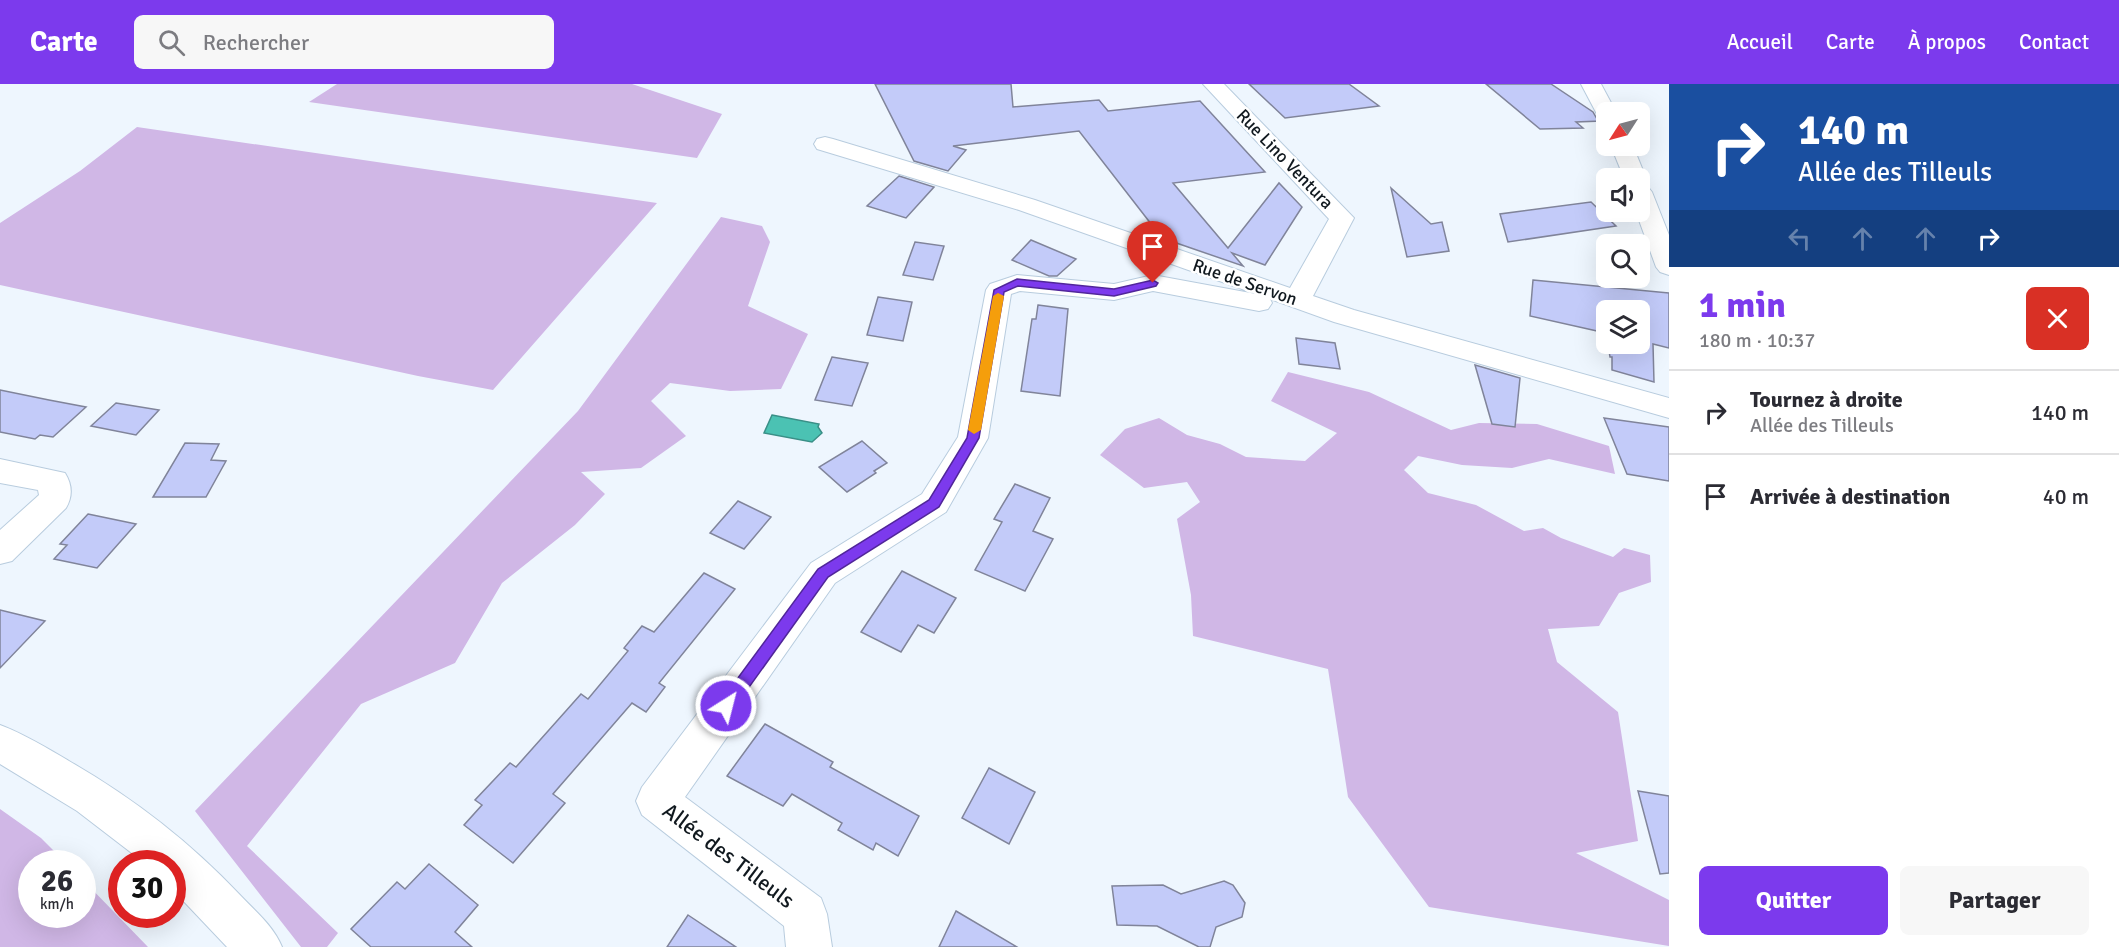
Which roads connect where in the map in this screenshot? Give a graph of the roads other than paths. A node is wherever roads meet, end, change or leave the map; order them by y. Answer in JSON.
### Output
{"nodes":[{"id":1,"x":1213,"y":84,"type":"edge"},
{"id":2,"x":1592,"y":84,"type":"edge"},
{"id":3,"x":1600,"y":102,"type":"edge"},
{"id":4,"x":825,"y":144,"type":"dead end"},
{"id":5,"x":1650,"y":208,"type":"edge"},
{"id":6,"x":1660,"y":224,"type":"edge"},
{"id":7,"x":1669,"y":267,"type":"edge"},
{"id":8,"x":1297,"y":300,"type":"junction"},
{"id":9,"x":1259,"y":303,"type":"dead end"},
{"id":10,"x":1669,"y":408,"type":"edge"},
{"id":11,"x":0,"y":471,"type":"edge"},
{"id":12,"x":0,"y":551,"type":"edge"},
{"id":13,"x":0,"y":743,"type":"edge"},
{"id":14,"x":259,"y":947,"type":"edge"},
{"id":15,"x":809,"y":947,"type":"edge"}],
"edges":[{"from":1,"to":8,"type":"street","name":"Rue Lino Ventura"},
{"from":2,"to":3,"type":"street"},
{"from":4,"to":8,"type":"street","name":"Rue de Servon"},
{"from":5,"to":6,"type":"street"},
{"from":6,"to":7,"type":"street"},
{"from":8,"to":10,"type":"street","name":"Rue de Servon"},
{"from":9,"to":15,"type":"street","name":"Allée des Tilleuls"},
{"from":11,"to":12,"type":"street"},
{"from":13,"to":14,"type":"street"}]}
